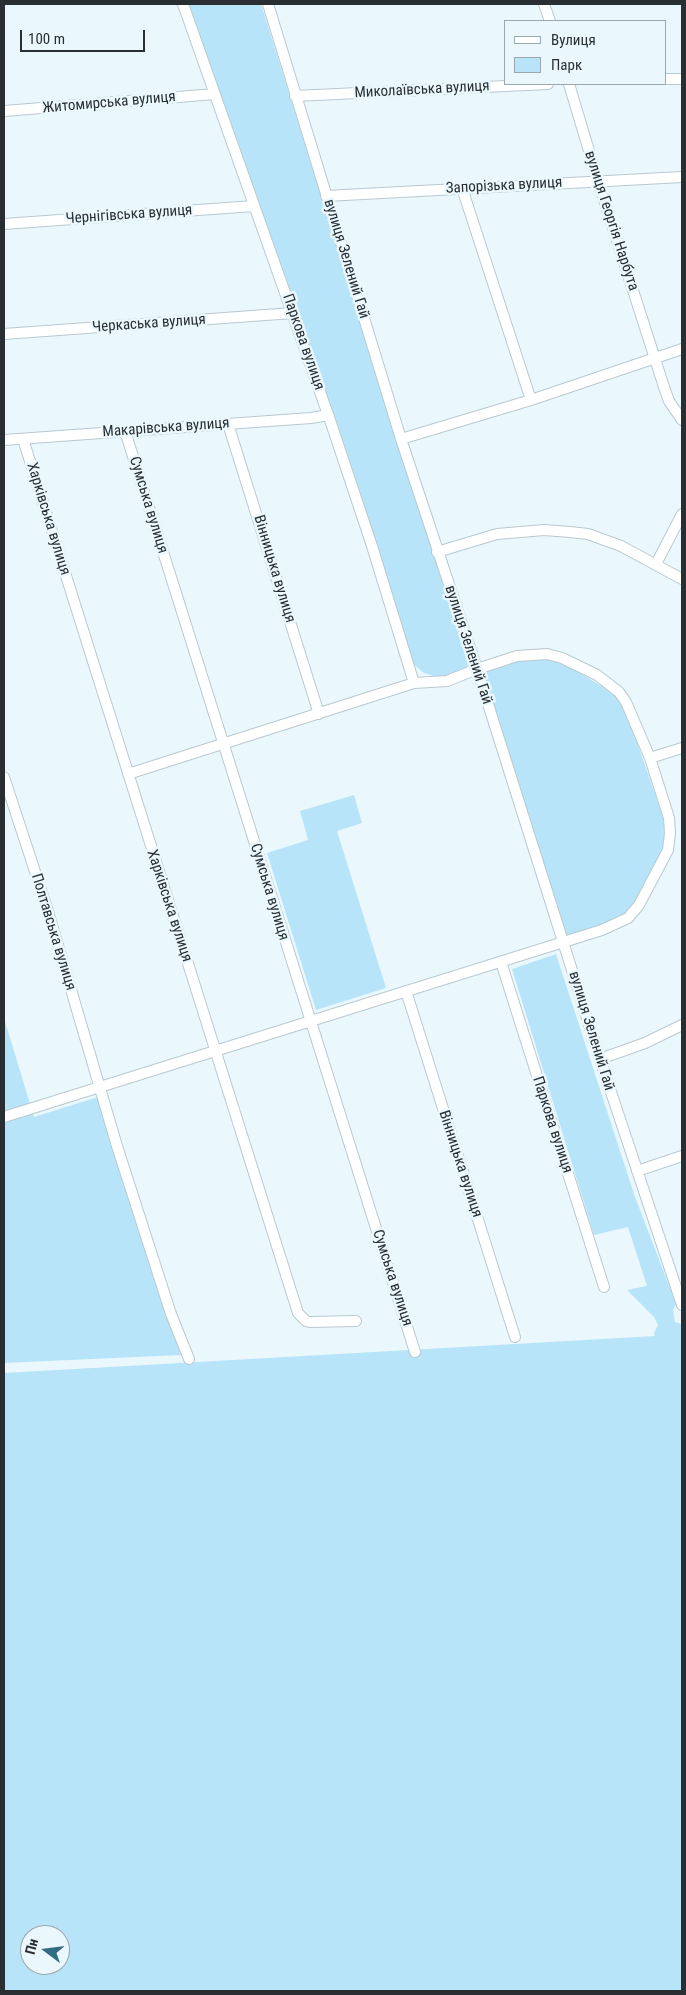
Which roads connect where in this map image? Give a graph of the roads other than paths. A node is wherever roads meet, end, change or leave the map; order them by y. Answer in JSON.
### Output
{"nodes":[{"id":1,"x":183,"y":4,"type":"edge"},
{"id":2,"x":268,"y":4,"type":"edge"},
{"id":3,"x":544,"y":4,"type":"edge"},
{"id":4,"x":550,"y":20,"type":"edge"},
{"id":5,"x":666,"y":79,"type":"edge"},
{"id":6,"x":682,"y":79,"type":"edge"},
{"id":7,"x":527,"y":85,"type":"edge"},
{"id":8,"x":569,"y":85,"type":"edge"},
{"id":9,"x":215,"y":94,"type":"junction"},
{"id":10,"x":296,"y":96,"type":"junction"},
{"id":11,"x":4,"y":112,"type":"edge"},
{"id":12,"x":682,"y":177,"type":"edge"},
{"id":13,"x":598,"y":181,"type":"junction"},
{"id":14,"x":462,"y":188,"type":"junction"},
{"id":15,"x":326,"y":196,"type":"junction"},
{"id":16,"x":254,"y":206,"type":"junction"},
{"id":17,"x":4,"y":224,"type":"edge"},
{"id":18,"x":293,"y":314,"type":"junction"},
{"id":19,"x":4,"y":334,"type":"edge"},
{"id":20,"x":682,"y":349,"type":"edge"},
{"id":21,"x":655,"y":357,"type":"junction"},
{"id":22,"x":531,"y":400,"type":"junction"},
{"id":23,"x":328,"y":414,"type":"junction"},
{"id":24,"x":682,"y":420,"type":"edge"},
{"id":25,"x":228,"y":424,"type":"junction"},
{"id":26,"x":125,"y":431,"type":"junction"},
{"id":27,"x":23,"y":439,"type":"junction"},
{"id":28,"x":401,"y":439,"type":"junction"},
{"id":29,"x":4,"y":440,"type":"edge"},
{"id":30,"x":682,"y":514,"type":"edge"},
{"id":31,"x":438,"y":552,"type":"junction"},
{"id":32,"x":656,"y":564,"type":"junction"},
{"id":33,"x":682,"y":579,"type":"edge"},
{"id":34,"x":477,"y":669,"type":"junction"},
{"id":35,"x":414,"y":683,"type":"junction"},
{"id":36,"x":319,"y":714,"type":"junction"},
{"id":37,"x":224,"y":744,"type":"junction"},
{"id":38,"x":682,"y":748,"type":"edge"},
{"id":39,"x":650,"y":758,"type":"junction"},
{"id":40,"x":128,"y":774,"type":"junction"},
{"id":41,"x":4,"y":777,"type":"edge"},
{"id":42,"x":564,"y":943,"type":"junction"},
{"id":43,"x":500,"y":962,"type":"junction"},
{"id":44,"x":406,"y":991,"type":"junction"},
{"id":45,"x":310,"y":1020,"type":"junction"},
{"id":46,"x":682,"y":1025,"type":"edge"},
{"id":47,"x":216,"y":1051,"type":"junction"},
{"id":48,"x":600,"y":1060,"type":"junction"},
{"id":49,"x":99,"y":1087,"type":"junction"},
{"id":50,"x":4,"y":1117,"type":"edge"},
{"id":51,"x":682,"y":1156,"type":"edge"},
{"id":52,"x":637,"y":1171,"type":"junction"},
{"id":53,"x":678,"y":1283,"type":"edge"},
{"id":54,"x":604,"y":1287,"type":"dead end"},
{"id":55,"x":682,"y":1305,"type":"edge"},
{"id":56,"x":356,"y":1321,"type":"dead end"},
{"id":57,"x":515,"y":1337,"type":"dead end"},
{"id":58,"x":415,"y":1352,"type":"dead end"},
{"id":59,"x":189,"y":1359,"type":"dead end"}],
"edges":[{"from":1,"to":9,"type":"street","name":"Паркова вулиця"},
{"from":2,"to":10,"type":"street","name":"вулиця Зелений Гай"},
{"from":3,"to":4,"type":"street"},
{"from":5,"to":6,"type":"street"},
{"from":7,"to":10,"type":"street","name":"Миколаївська вулиця"},
{"from":8,"to":13,"type":"street","name":"вулиця Георгія Нарбута"},
{"from":9,"to":11,"type":"street","name":"Житомирська вулиця"},
{"from":9,"to":16,"type":"street","name":"Паркова вулиця"},
{"from":10,"to":15,"type":"street","name":"вулиця Зелений Гай"},
{"from":12,"to":13,"type":"street","name":"Запорізька вулиця"},
{"from":13,"to":14,"type":"street","name":"Запорізька вулиця"},
{"from":13,"to":21,"type":"street","name":"вулиця Георгія Нарбута"},
{"from":14,"to":15,"type":"street","name":"Запорізька вулиця"},
{"from":14,"to":22,"type":"street"},
{"from":15,"to":28,"type":"street","name":"вулиця Зелений Гай"},
{"from":16,"to":17,"type":"street","name":"Чернігівська вулиця"},
{"from":16,"to":18,"type":"street","name":"Паркова вулиця"},
{"from":18,"to":19,"type":"street","name":"Черкаська вулиця"},
{"from":18,"to":23,"type":"street","name":"Паркова вулиця"},
{"from":20,"to":21,"type":"street"},
{"from":21,"to":22,"type":"street"},
{"from":21,"to":24,"type":"street","name":"вулиця Георгія Нарбута"},
{"from":22,"to":28,"type":"street"},
{"from":23,"to":25,"type":"street","name":"Макарівська вулиця"},
{"from":23,"to":35,"type":"street","name":"Паркова вулиця"},
{"from":25,"to":26,"type":"street","name":"Макарівська вулиця"},
{"from":25,"to":36,"type":"street","name":"Вінницька вулиця"},
{"from":26,"to":27,"type":"street","name":"Макарівська вулиця"},
{"from":26,"to":37,"type":"street","name":"Сумська вулиця"},
{"from":27,"to":29,"type":"street","name":"Макарівська вулиця"},
{"from":27,"to":40,"type":"street","name":"Харківська вулиця"},
{"from":28,"to":31,"type":"street","name":"вулиця Зелений Гай"},
{"from":30,"to":32,"type":"street"},
{"from":31,"to":32,"type":"street"},
{"from":31,"to":34,"type":"street","name":"вулиця Зелений Гай"},
{"from":32,"to":33,"type":"street"},
{"from":34,"to":35,"type":"street"},
{"from":34,"to":39,"type":"street"},
{"from":34,"to":42,"type":"street","name":"вулиця Зелений Гай"},
{"from":35,"to":36,"type":"street"},
{"from":36,"to":37,"type":"street"},
{"from":37,"to":40,"type":"street"},
{"from":37,"to":45,"type":"street","name":"Сумська вулиця"},
{"from":38,"to":39,"type":"street"},
{"from":39,"to":42,"type":"street"},
{"from":40,"to":47,"type":"street","name":"Харківська вулиця"},
{"from":41,"to":49,"type":"street","name":"Полтавська вулиця"},
{"from":42,"to":43,"type":"street"},
{"from":42,"to":48,"type":"street","name":"вулиця Зелений Гай"},
{"from":43,"to":44,"type":"street"},
{"from":43,"to":54,"type":"street","name":"Паркова вулиця"},
{"from":44,"to":45,"type":"street"},
{"from":44,"to":57,"type":"street","name":"Вінницька вулиця"},
{"from":45,"to":47,"type":"street"},
{"from":45,"to":58,"type":"street","name":"Сумська вулиця"},
{"from":46,"to":48,"type":"street"},
{"from":47,"to":49,"type":"street"},
{"from":47,"to":56,"type":"street","name":"Харківська вулиця"},
{"from":48,"to":52,"type":"street","name":"вулиця Зелений Гай"},
{"from":49,"to":50,"type":"street"},
{"from":49,"to":59,"type":"street","name":"Полтавська вулиця"},
{"from":51,"to":52,"type":"street"},
{"from":52,"to":53,"type":"street","name":"вулиця Зелений Гай"},
{"from":53,"to":55,"type":"street","name":"вулиця Зелений Гай"}]}
